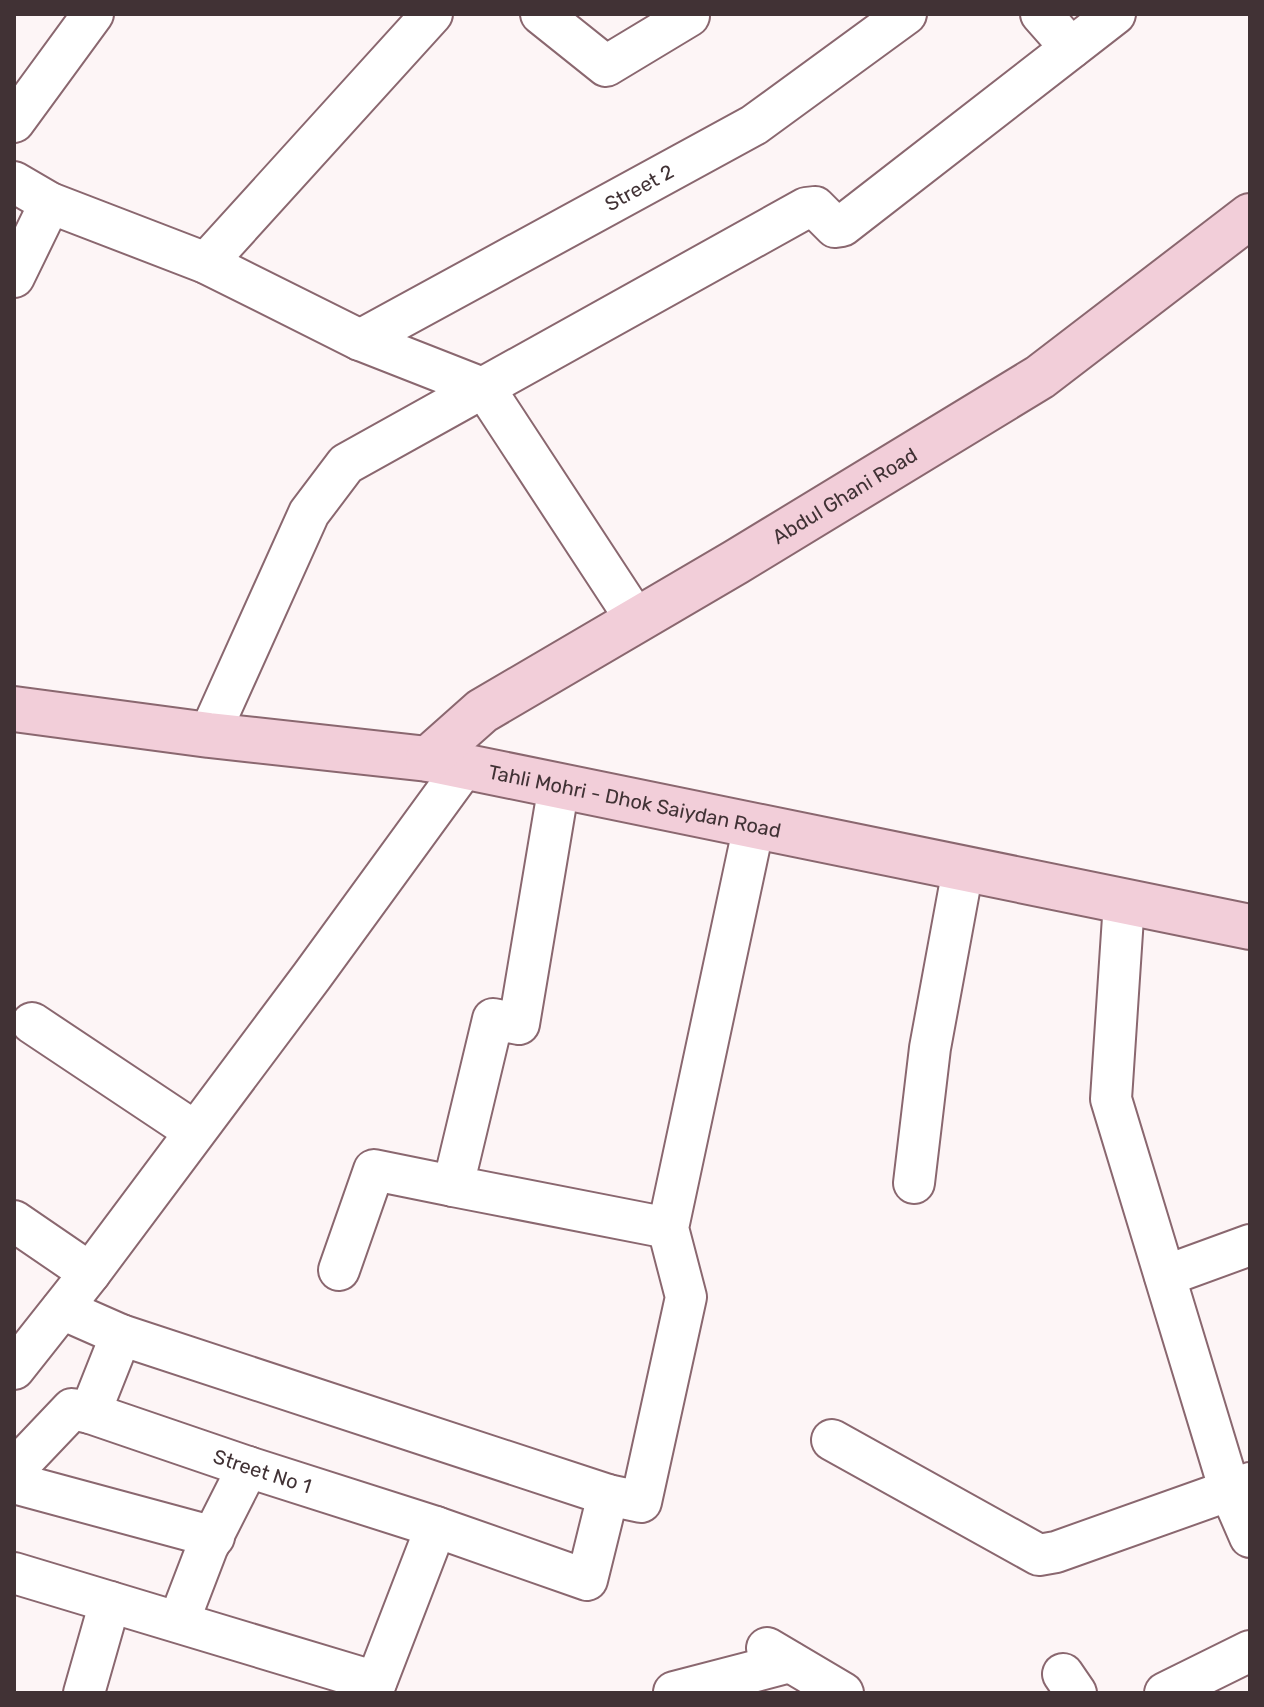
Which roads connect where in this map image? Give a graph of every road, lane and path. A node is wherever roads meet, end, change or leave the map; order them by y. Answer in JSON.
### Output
{"nodes":[{"id":1,"x":93,"y":14,"type":"edge"},
{"id":2,"x":432,"y":14,"type":"edge"},
{"id":3,"x":541,"y":14,"type":"edge"},
{"id":4,"x":906,"y":14,"type":"edge"},
{"id":5,"x":1041,"y":14,"type":"edge"},
{"id":6,"x":1115,"y":14,"type":"edge"},
{"id":7,"x":689,"y":16,"type":"dead end"},
{"id":8,"x":1071,"y":48,"type":"junction"},
{"id":9,"x":14,"y":122,"type":"edge"},
{"id":10,"x":14,"y":182,"type":"edge"},
{"id":11,"x":50,"y":203,"type":"junction"},
{"id":12,"x":1250,"y":216,"type":"edge"},
{"id":13,"x":206,"y":263,"type":"junction"},
{"id":14,"x":14,"y":277,"type":"edge"},
{"id":15,"x":360,"y":340,"type":"junction"},
{"id":16,"x":485,"y":389,"type":"junction"},
{"id":17,"x":637,"y":621,"type":"junction"},
{"id":18,"x":14,"y":709,"type":"edge"},
{"id":19,"x":209,"y":735,"type":"junction"},
{"id":20,"x":447,"y":763,"type":"junction"},
{"id":21,"x":559,"y":785,"type":"junction"},
{"id":22,"x":754,"y":825,"type":"junction"},
{"id":23,"x":963,"y":869,"type":"junction"},
{"id":24,"x":1124,"y":902,"type":"junction"},
{"id":25,"x":1250,"y":927,"type":"edge"},
{"id":26,"x":32,"y":1023,"type":"dead end"},
{"id":27,"x":194,"y":1131,"type":"junction"},
{"id":28,"x":914,"y":1183,"type":"dead end"},
{"id":29,"x":453,"y":1186,"type":"junction"},
{"id":30,"x":14,"y":1221,"type":"edge"},
{"id":31,"x":668,"y":1228,"type":"junction"},
{"id":32,"x":1250,"y":1245,"type":"edge"},
{"id":33,"x":339,"y":1270,"type":"dead end"},
{"id":34,"x":90,"y":1273,"type":"junction"},
{"id":35,"x":1165,"y":1276,"type":"junction"},
{"id":36,"x":62,"y":1309,"type":"junction"},
{"id":37,"x":121,"y":1335,"type":"junction"},
{"id":38,"x":14,"y":1369,"type":"edge"},
{"id":39,"x":90,"y":1413,"type":"junction"},
{"id":40,"x":832,"y":1440,"type":"dead end"},
{"id":41,"x":248,"y":1467,"type":"junction"},
{"id":42,"x":14,"y":1470,"type":"edge"},
{"id":43,"x":14,"y":1483,"type":"edge"},
{"id":44,"x":1240,"y":1487,"type":"edge"},
{"id":45,"x":608,"y":1495,"type":"junction"},
{"id":46,"x":436,"y":1527,"type":"junction"},
{"id":47,"x":214,"y":1537,"type":"junction"},
{"id":48,"x":1250,"y":1537,"type":"edge"},
{"id":49,"x":14,"y":1573,"type":"edge"},
{"id":50,"x":110,"y":1602,"type":"junction"},
{"id":51,"x":179,"y":1621,"type":"junction"},
{"id":52,"x":1250,"y":1651,"type":"edge"},
{"id":53,"x":374,"y":1687,"type":"edge"},
{"id":54,"x":674,"y":1692,"type":"edge"},
{"id":55,"x":84,"y":1693,"type":"edge"},
{"id":56,"x":843,"y":1693,"type":"edge"},
{"id":57,"x":1165,"y":1693,"type":"edge"}],
"edges":[{"from":1,"to":9,"type":"street"},
{"from":2,"to":13,"type":"street"},
{"from":3,"to":7,"type":"street"},
{"from":4,"to":15,"type":"street","name":"Street 2"},
{"from":5,"to":8,"type":"street"},
{"from":6,"to":8,"type":"street"},
{"from":8,"to":16,"type":"street"},
{"from":10,"to":11,"type":"street"},
{"from":11,"to":13,"type":"street"},
{"from":11,"to":14,"type":"street"},
{"from":12,"to":17,"type":"street","name":"Abdul Ghani Road"},
{"from":13,"to":15,"type":"street"},
{"from":15,"to":16,"type":"street"},
{"from":16,"to":17,"type":"street"},
{"from":16,"to":19,"type":"street"},
{"from":17,"to":20,"type":"street","name":"Abdul Ghani Road"},
{"from":18,"to":19,"type":"street","name":"Tahli Mohri - Dhok Saiydan Road"},
{"from":19,"to":20,"type":"street","name":"Tahli Mohri - Dhok Saiydan Road"},
{"from":20,"to":21,"type":"street","name":"Tahli Mohri - Dhok Saiydan Road"},
{"from":20,"to":27,"type":"street"},
{"from":21,"to":22,"type":"street","name":"Tahli Mohri - Dhok Saiydan Road"},
{"from":21,"to":29,"type":"street"},
{"from":22,"to":23,"type":"street","name":"Tahli Mohri - Dhok Saiydan Road"},
{"from":22,"to":31,"type":"street"},
{"from":23,"to":24,"type":"street","name":"Tahli Mohri - Dhok Saiydan Road"},
{"from":23,"to":28,"type":"street"},
{"from":24,"to":25,"type":"street","name":"Tahli Mohri - Dhok Saiydan Road"},
{"from":24,"to":35,"type":"street"},
{"from":26,"to":27,"type":"street"},
{"from":27,"to":34,"type":"street"},
{"from":29,"to":31,"type":"street"},
{"from":29,"to":33,"type":"street"},
{"from":30,"to":34,"type":"street"},
{"from":31,"to":45,"type":"street"},
{"from":32,"to":35,"type":"street"},
{"from":34,"to":36,"type":"street"},
{"from":35,"to":44,"type":"street"},
{"from":36,"to":37,"type":"street"},
{"from":36,"to":38,"type":"street"},
{"from":37,"to":39,"type":"street"},
{"from":37,"to":45,"type":"street"},
{"from":39,"to":41,"type":"street","name":"Street No 1"},
{"from":39,"to":42,"type":"street"},
{"from":40,"to":44,"type":"street"},
{"from":41,"to":46,"type":"street","name":"Street No 1"},
{"from":41,"to":47,"type":"street"},
{"from":43,"to":47,"type":"street"},
{"from":44,"to":48,"type":"street"},
{"from":45,"to":46,"type":"street","name":"Street No 1"},
{"from":46,"to":53,"type":"street"},
{"from":47,"to":51,"type":"street"},
{"from":49,"to":50,"type":"street"},
{"from":50,"to":51,"type":"street"},
{"from":50,"to":55,"type":"street"},
{"from":51,"to":53,"type":"street"},
{"from":52,"to":57,"type":"street"},
{"from":54,"to":56,"type":"street"}]}
